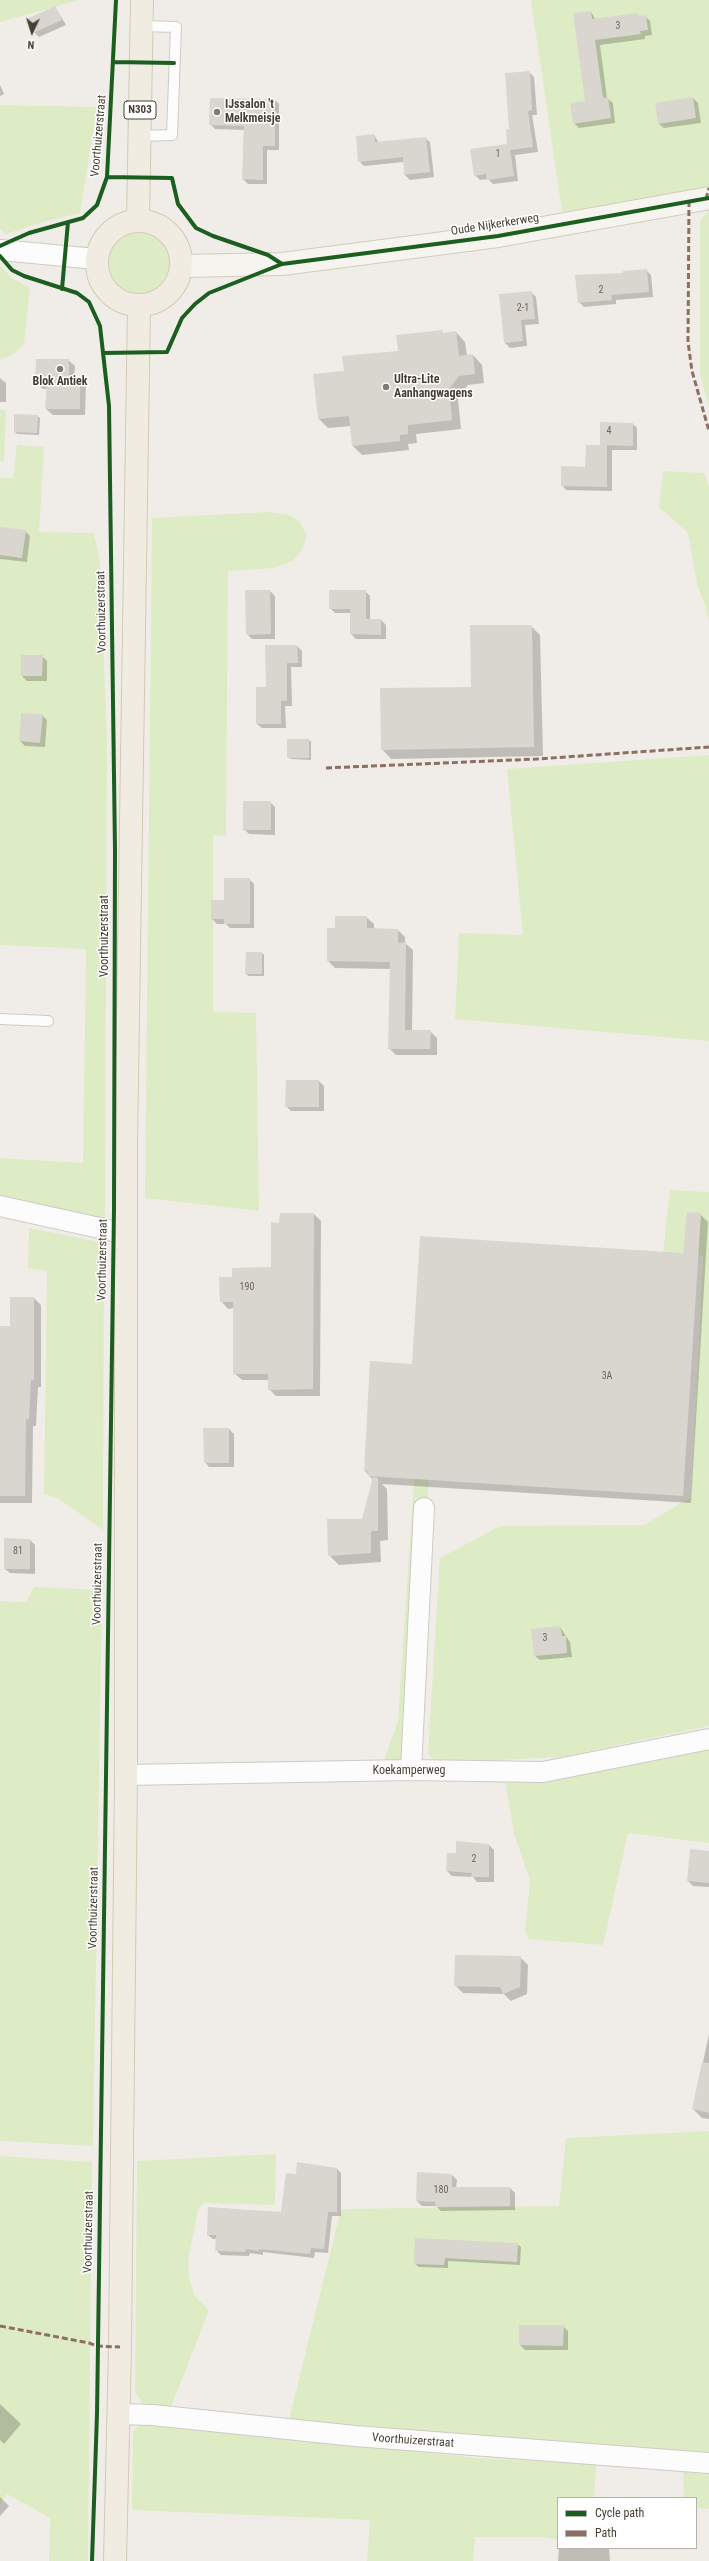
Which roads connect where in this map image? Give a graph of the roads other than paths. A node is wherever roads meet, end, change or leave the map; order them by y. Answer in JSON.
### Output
{"nodes":[{"id":1,"x":142,"y":0,"type":"edge"},
{"id":2,"x":142,"y":26,"type":"junction"},
{"id":3,"x":139,"y":136,"type":"junction"},
{"id":4,"x":709,"y":198,"type":"edge"},
{"id":5,"x":138,"y":220,"type":"junction"},
{"id":6,"x":0,"y":250,"type":"edge"},
{"id":7,"x":96,"y":259,"type":"junction"},
{"id":8,"x":182,"y":266,"type":"junction"},
{"id":9,"x":138,"y":306,"type":"junction"},
{"id":10,"x":0,"y":1019,"type":"edge"},
{"id":11,"x":48,"y":1021,"type":"dead end"},
{"id":12,"x":0,"y":1206,"type":"edge"},
{"id":13,"x":126,"y":1231,"type":"junction"},
{"id":14,"x":424,"y":1508,"type":"dead end"},
{"id":15,"x":709,"y":1739,"type":"edge"},
{"id":16,"x":411,"y":1770,"type":"junction"},
{"id":17,"x":126,"y":1775,"type":"junction"},
{"id":18,"x":118,"y":2414,"type":"junction"},
{"id":19,"x":709,"y":2463,"type":"edge"},
{"id":20,"x":115,"y":2561,"type":"edge"}],
"edges":[{"from":1,"to":2,"type":"main road","number":"N303"},
{"from":2,"to":3,"type":"main road","number":"N303"},
{"from":2,"to":3,"type":"lane"},
{"from":3,"to":5,"type":"main road","number":"N303"},
{"from":4,"to":8,"type":"street","name":"Oude Nijkerkerweg"},
{"from":5,"to":7,"type":"main road"},
{"from":5,"to":8,"type":"main road"},
{"from":6,"to":7,"type":"street"},
{"from":7,"to":9,"type":"main road"},
{"from":8,"to":9,"type":"main road"},
{"from":9,"to":13,"type":"main road","name":"Voorthuizerstraat"},
{"from":10,"to":11,"type":"lane"},
{"from":12,"to":13,"type":"street","name":"Voorthuizerstraat"},
{"from":13,"to":17,"type":"main road","name":"Voorthuizerstraat"},
{"from":14,"to":16,"type":"street"},
{"from":15,"to":16,"type":"street","name":"Koekamperweg"},
{"from":16,"to":17,"type":"street","name":"Koekamperweg"},
{"from":17,"to":18,"type":"main road","name":"Voorthuizerstraat"},
{"from":18,"to":19,"type":"street","name":"Voorthuizerstraat"},
{"from":18,"to":20,"type":"main road","name":"Voorthuizerstraat"}]}
